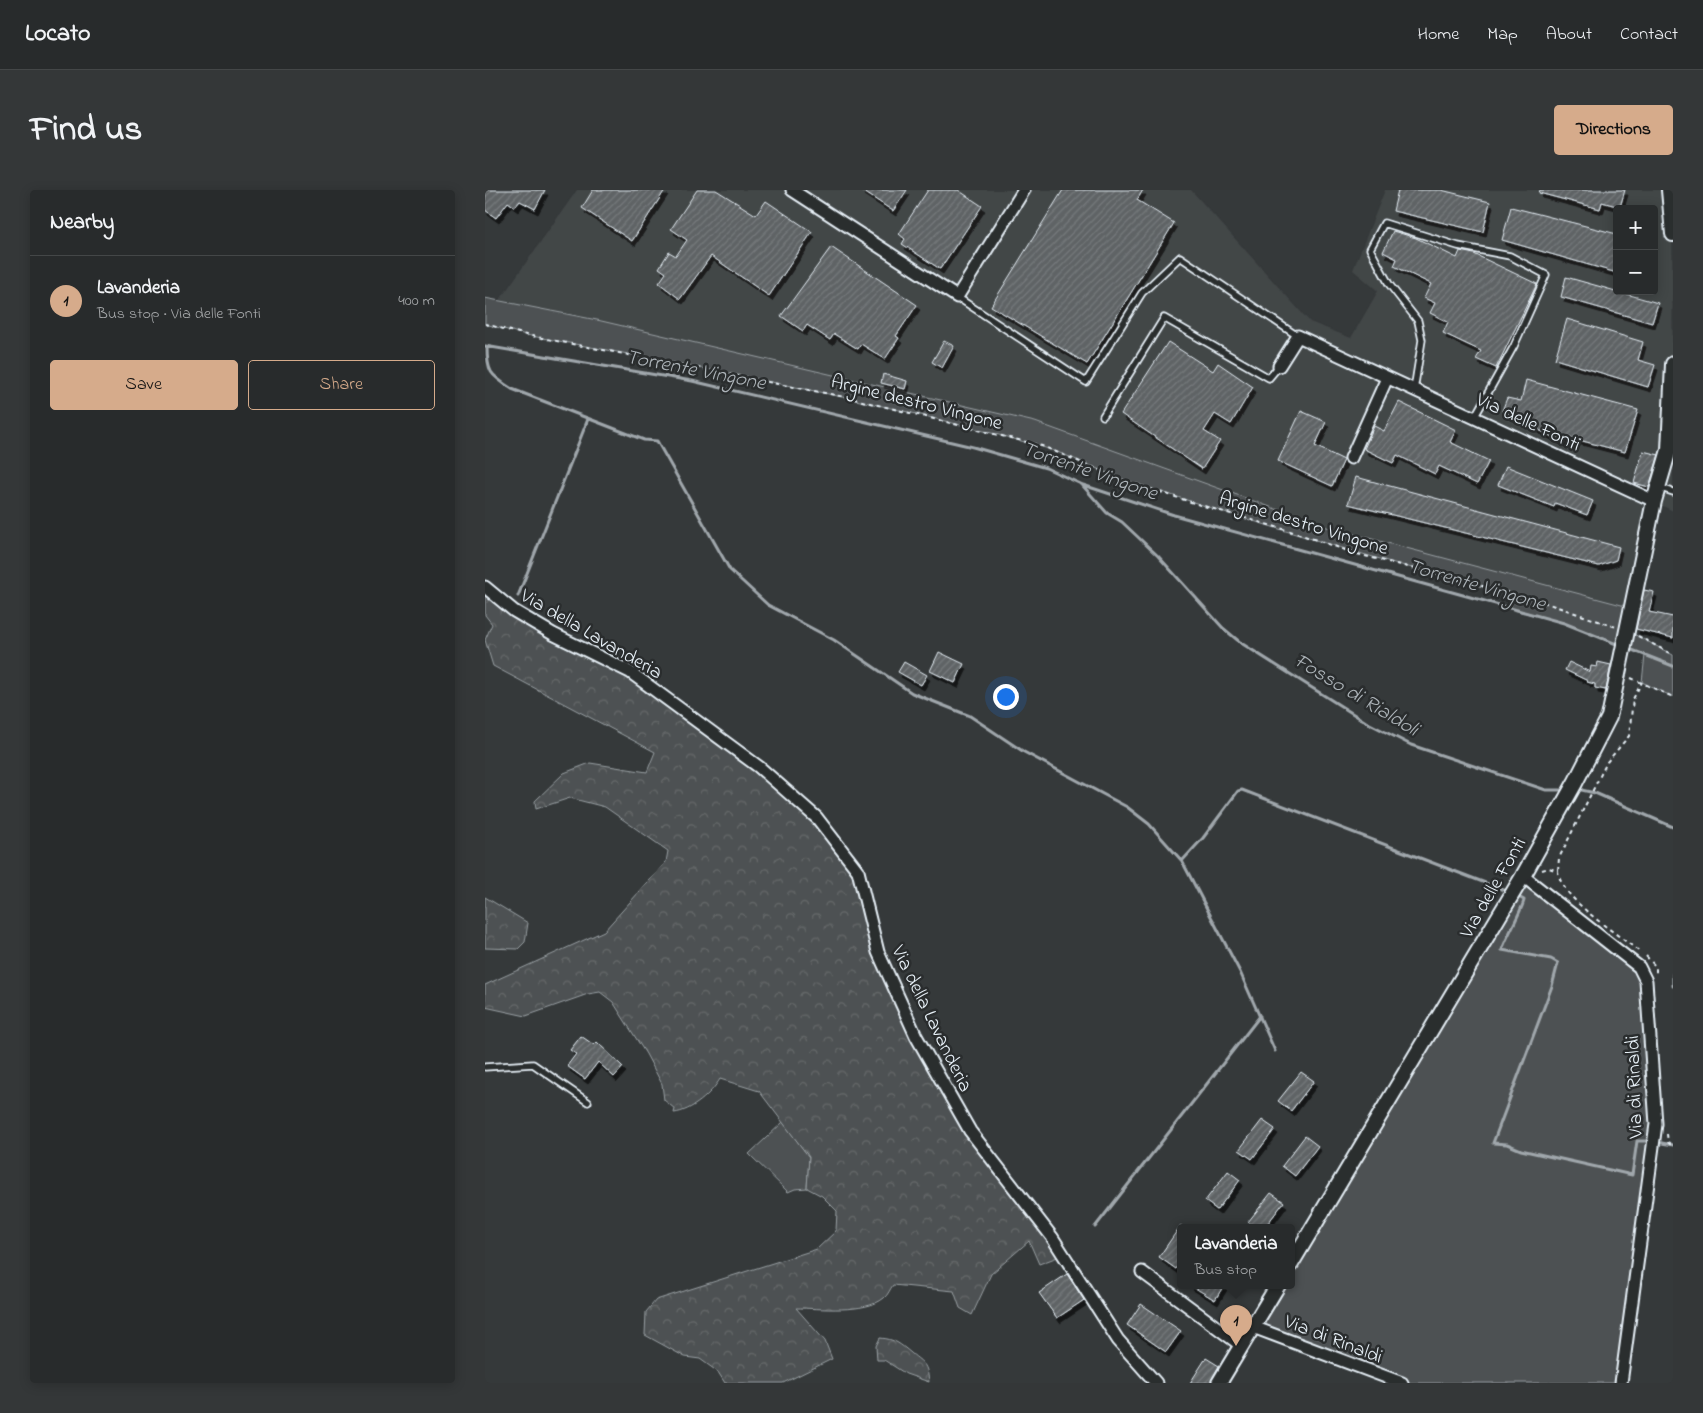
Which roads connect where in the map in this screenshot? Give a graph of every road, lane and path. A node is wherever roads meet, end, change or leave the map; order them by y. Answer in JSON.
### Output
{"nodes":[{"id":1,"x":1023,"y":190,"type":"edge"},
{"id":2,"x":1669,"y":190,"type":"edge"},
{"id":3,"x":798,"y":192,"type":"edge"},
{"id":4,"x":1673,"y":234,"type":"edge"},
{"id":5,"x":957,"y":298,"type":"junction"},
{"id":6,"x":485,"y":324,"type":"edge"},
{"id":7,"x":1299,"y":337,"type":"junction"},
{"id":8,"x":1673,"y":364,"type":"edge"},
{"id":9,"x":1279,"y":366,"type":"joint"},
{"id":10,"x":1387,"y":378,"type":"junction"},
{"id":11,"x":1414,"y":390,"type":"junction"},
{"id":12,"x":1103,"y":416,"type":"dead end"},
{"id":13,"x":1474,"y":418,"type":"junction"},
{"id":14,"x":1351,"y":458,"type":"dead end"},
{"id":15,"x":1658,"y":487,"type":"junction"},
{"id":16,"x":1673,"y":492,"type":"edge"},
{"id":17,"x":1654,"y":501,"type":"junction"},
{"id":18,"x":485,"y":587,"type":"edge"},
{"id":19,"x":1627,"y":633,"type":"junction"},
{"id":20,"x":1673,"y":655,"type":"edge"},
{"id":21,"x":1619,"y":674,"type":"junction"},
{"id":22,"x":1642,"y":682,"type":"junction"},
{"id":23,"x":1673,"y":696,"type":"edge"},
{"id":24,"x":1557,"y":871,"type":"junction"},
{"id":25,"x":1525,"y":878,"type":"junction"},
{"id":26,"x":1656,"y":977,"type":"dead end"},
{"id":27,"x":485,"y":1067,"type":"edge"},
{"id":28,"x":588,"y":1102,"type":"dead end"},
{"id":29,"x":1667,"y":1134,"type":"dead end"},
{"id":30,"x":1673,"y":1147,"type":"edge"},
{"id":31,"x":1295,"y":1257,"type":"edge"},
{"id":32,"x":1142,"y":1272,"type":"dead end"},
{"id":33,"x":1277,"y":1289,"type":"edge"},
{"id":34,"x":1253,"y":1327,"type":"junction"},
{"id":35,"x":1242,"y":1346,"type":"junction"},
{"id":36,"x":1156,"y":1383,"type":"edge"},
{"id":37,"x":1219,"y":1383,"type":"edge"},
{"id":38,"x":1403,"y":1383,"type":"edge"},
{"id":39,"x":1621,"y":1383,"type":"edge"}],
"edges":[{"from":1,"to":5,"type":"street"},
{"from":2,"to":4,"type":"street"},
{"from":3,"to":5,"type":"street"},
{"from":5,"to":7,"type":"lane"},
{"from":6,"to":19,"type":"path","name":"Argine destro Vingone"},
{"from":7,"to":9,"type":"street"},
{"from":7,"to":10,"type":"street","name":"Via delle Fonti"},
{"from":8,"to":15,"type":"street","name":"Via delle Fonti"},
{"from":9,"to":12,"type":"lane"},
{"from":10,"to":11,"type":"street","name":"Via delle Fonti"},
{"from":10,"to":14,"type":"street"},
{"from":11,"to":13,"type":"street","name":"Via delle Fonti"},
{"from":11,"to":13,"type":"lane"},
{"from":13,"to":17,"type":"street","name":"Via delle Fonti"},
{"from":15,"to":16,"type":"lane"},
{"from":15,"to":17,"type":"street","name":"Via delle Fonti"},
{"from":17,"to":19,"type":"street","name":"Via delle Fonti"},
{"from":18,"to":36,"type":"street","name":"Via della Lavanderia"},
{"from":19,"to":20,"type":"path","name":"Argine destro Vingone"},
{"from":19,"to":21,"type":"street","name":"Via delle Fonti"},
{"from":21,"to":22,"type":"path"},
{"from":21,"to":25,"type":"street","name":"Via delle Fonti"},
{"from":22,"to":23,"type":"path"},
{"from":22,"to":24,"type":"path"},
{"from":24,"to":25,"type":"path"},
{"from":24,"to":26,"type":"path"},
{"from":25,"to":31,"type":"street","name":"Via delle Fonti"},
{"from":25,"to":39,"type":"street","name":"Via di Rinaldi"},
{"from":27,"to":28,"type":"lane"},
{"from":29,"to":30,"type":"path"},
{"from":32,"to":35,"type":"street"},
{"from":33,"to":34,"type":"street"},
{"from":34,"to":35,"type":"street"},
{"from":34,"to":38,"type":"street","name":"Via di Rinaldi"},
{"from":35,"to":37,"type":"street"}]}
